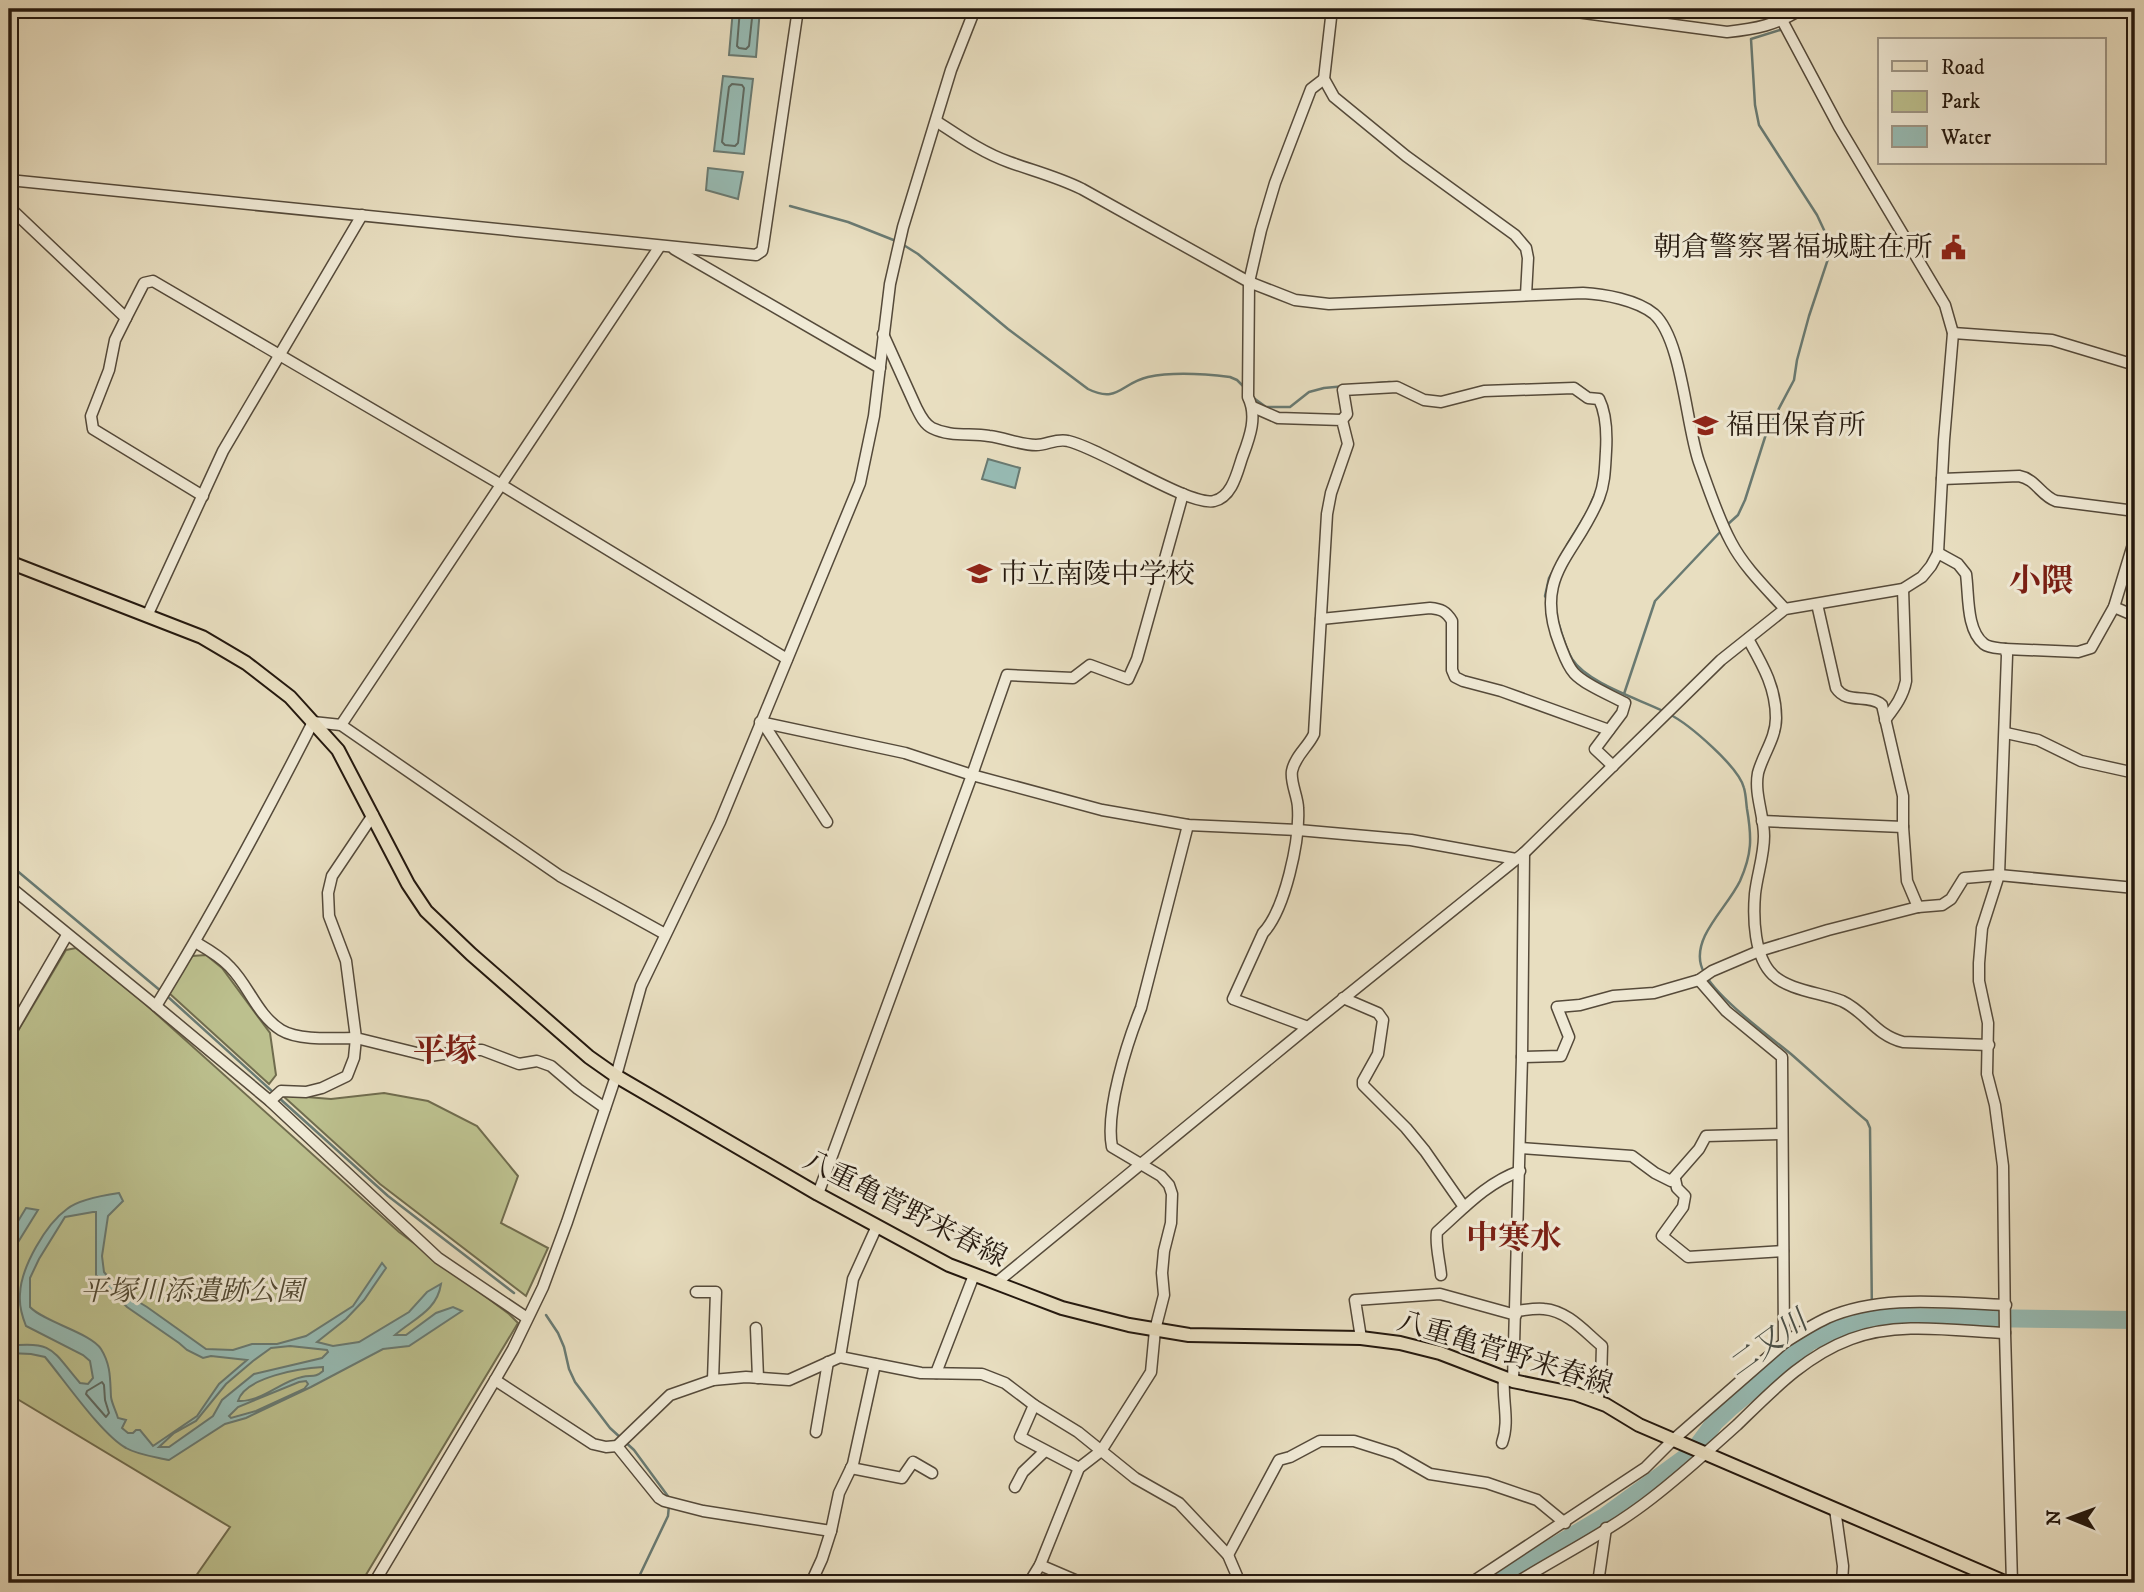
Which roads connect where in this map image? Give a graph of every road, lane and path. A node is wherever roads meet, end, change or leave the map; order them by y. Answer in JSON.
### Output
{"nodes":[{"id":1,"x":798,"y":9,"type":"edge"},
{"id":2,"x":975,"y":9,"type":"edge"},
{"id":3,"x":1332,"y":9,"type":"edge"},
{"id":4,"x":1554,"y":9,"type":"edge"},
{"id":5,"x":1776,"y":9,"type":"edge"},
{"id":6,"x":1801,"y":9,"type":"edge"},
{"id":7,"x":1783,"y":21,"type":"junction"},
{"id":8,"x":1324,"y":79,"type":"junction"},
{"id":9,"x":936,"y":121,"type":"junction"},
{"id":10,"x":9,"y":180,"type":"edge"},
{"id":11,"x":9,"y":207,"type":"edge"},
{"id":12,"x":362,"y":215,"type":"junction"},
{"id":13,"x":660,"y":246,"type":"junction"},
{"id":14,"x":672,"y":247,"type":"junction"},
{"id":15,"x":1250,"y":282,"type":"junction"},
{"id":16,"x":1526,"y":295,"type":"junction"},
{"id":17,"x":126,"y":318,"type":"junction"},
{"id":18,"x":883,"y":333,"type":"junction"},
{"id":19,"x":1953,"y":333,"type":"junction"},
{"id":20,"x":280,"y":356,"type":"junction"},
{"id":21,"x":2135,"y":365,"type":"edge"},
{"id":22,"x":880,"y":368,"type":"junction"},
{"id":23,"x":1253,"y":407,"type":"junction"},
{"id":24,"x":1342,"y":420,"type":"junction"},
{"id":25,"x":1942,"y":479,"type":"junction"},
{"id":26,"x":500,"y":484,"type":"junction"},
{"id":27,"x":1183,"y":494,"type":"junction"},
{"id":28,"x":203,"y":496,"type":"junction"},
{"id":29,"x":2135,"y":511,"type":"edge"},
{"id":30,"x":2135,"y":538,"type":"edge"},
{"id":31,"x":1938,"y":553,"type":"junction"},
{"id":32,"x":9,"y":562,"type":"edge"},
{"id":33,"x":1903,"y":589,"type":"junction"},
{"id":34,"x":1817,"y":604,"type":"junction"},
{"id":35,"x":2114,"y":607,"type":"junction"},
{"id":36,"x":1785,"y":609,"type":"junction"},
{"id":37,"x":2135,"y":615,"type":"edge"},
{"id":38,"x":147,"y":616,"type":"junction"},
{"id":39,"x":1321,"y":619,"type":"junction"},
{"id":40,"x":1748,"y":639,"type":"junction"},
{"id":41,"x":2005,"y":649,"type":"junction"},
{"id":42,"x":787,"y":659,"type":"junction"},
{"id":43,"x":1885,"y":720,"type":"junction"},
{"id":44,"x":313,"y":722,"type":"junction"},
{"id":45,"x":761,"y":723,"type":"junction"},
{"id":46,"x":341,"y":725,"type":"junction"},
{"id":47,"x":1609,"y":730,"type":"junction"},
{"id":48,"x":2006,"y":733,"type":"junction"},
{"id":49,"x":1613,"y":766,"type":"junction"},
{"id":50,"x":2135,"y":773,"type":"edge"},
{"id":51,"x":972,"y":775,"type":"junction"},
{"id":52,"x":373,"y":815,"type":"junction"},
{"id":53,"x":1762,"y":821,"type":"junction"},
{"id":54,"x":827,"y":822,"type":"dead end"},
{"id":55,"x":1188,"y":825,"type":"junction"},
{"id":56,"x":1903,"y":827,"type":"junction"},
{"id":57,"x":1298,"y":830,"type":"junction"},
{"id":58,"x":1520,"y":856,"type":"junction"},
{"id":59,"x":1999,"y":875,"type":"junction"},
{"id":60,"x":9,"y":886,"type":"edge"},
{"id":61,"x":2135,"y":888,"type":"edge"},
{"id":62,"x":1918,"y":907,"type":"junction"},
{"id":63,"x":665,"y":934,"type":"junction"},
{"id":64,"x":67,"y":935,"type":"junction"},
{"id":65,"x":195,"y":942,"type":"junction"},
{"id":66,"x":1759,"y":951,"type":"junction"},
{"id":67,"x":1699,"y":980,"type":"junction"},
{"id":68,"x":1343,"y":998,"type":"junction"},
{"id":69,"x":159,"y":1001,"type":"junction"},
{"id":70,"x":1308,"y":1027,"type":"junction"},
{"id":71,"x":9,"y":1035,"type":"edge"},
{"id":72,"x":356,"y":1038,"type":"junction"},
{"id":73,"x":1989,"y":1045,"type":"junction"},
{"id":74,"x":1522,"y":1057,"type":"junction"},
{"id":75,"x":616,"y":1076,"type":"junction"},
{"id":76,"x":270,"y":1101,"type":"junction"},
{"id":77,"x":605,"y":1108,"type":"junction"},
{"id":78,"x":1782,"y":1134,"type":"junction"},
{"id":79,"x":1520,"y":1148,"type":"junction"},
{"id":80,"x":1141,"y":1164,"type":"junction"},
{"id":81,"x":1520,"y":1171,"type":"junction"},
{"id":82,"x":1675,"y":1179,"type":"junction"},
{"id":83,"x":818,"y":1194,"type":"junction"},
{"id":84,"x":1464,"y":1207,"type":"junction"},
{"id":85,"x":877,"y":1226,"type":"junction"},
{"id":86,"x":1783,"y":1251,"type":"junction"},
{"id":87,"x":974,"y":1275,"type":"junction"},
{"id":88,"x":1441,"y":1275,"type":"dead end"},
{"id":89,"x":996,"y":1283,"type":"junction"},
{"id":90,"x":696,"y":1292,"type":"dead end"},
{"id":91,"x":2006,"y":1305,"type":"junction"},
{"id":92,"x":1516,"y":1313,"type":"junction"},
{"id":93,"x":527,"y":1318,"type":"junction"},
{"id":94,"x":756,"y":1328,"type":"dead end"},
{"id":95,"x":1156,"y":1330,"type":"junction"},
{"id":96,"x":2005,"y":1333,"type":"junction"},
{"id":97,"x":1361,"y":1338,"type":"junction"},
{"id":98,"x":1784,"y":1343,"type":"junction"},
{"id":99,"x":840,"y":1357,"type":"junction"},
{"id":100,"x":828,"y":1362,"type":"junction"},
{"id":101,"x":874,"y":1364,"type":"junction"},
{"id":102,"x":936,"y":1373,"type":"junction"},
{"id":103,"x":758,"y":1378,"type":"junction"},
{"id":104,"x":713,"y":1380,"type":"junction"},
{"id":105,"x":1509,"y":1380,"type":"junction"},
{"id":106,"x":495,"y":1381,"type":"junction"},
{"id":107,"x":1597,"y":1402,"type":"junction"},
{"id":108,"x":1034,"y":1405,"type":"junction"},
{"id":109,"x":816,"y":1432,"type":"dead end"},
{"id":110,"x":1673,"y":1440,"type":"junction"},
{"id":111,"x":1502,"y":1443,"type":"dead end"},
{"id":112,"x":617,"y":1446,"type":"junction"},
{"id":113,"x":1045,"y":1451,"type":"junction"},
{"id":114,"x":1101,"y":1451,"type":"junction"},
{"id":115,"x":1705,"y":1454,"type":"junction"},
{"id":116,"x":851,"y":1468,"type":"junction"},
{"id":117,"x":1079,"y":1468,"type":"junction"},
{"id":118,"x":932,"y":1473,"type":"dead end"},
{"id":119,"x":1015,"y":1487,"type":"dead end"},
{"id":120,"x":1835,"y":1509,"type":"junction"},
{"id":121,"x":1565,"y":1523,"type":"junction"},
{"id":122,"x":1606,"y":1528,"type":"junction"},
{"id":123,"x":831,"y":1531,"type":"junction"},
{"id":124,"x":1227,"y":1555,"type":"junction"},
{"id":125,"x":1040,"y":1565,"type":"junction"},
{"id":126,"x":376,"y":1581,"type":"edge"},
{"id":127,"x":811,"y":1583,"type":"edge"},
{"id":128,"x":1028,"y":1583,"type":"edge"},
{"id":129,"x":1083,"y":1583,"type":"edge"},
{"id":130,"x":1240,"y":1583,"type":"edge"},
{"id":131,"x":1471,"y":1583,"type":"edge"},
{"id":132,"x":1516,"y":1583,"type":"edge"},
{"id":133,"x":1598,"y":1583,"type":"edge"},
{"id":134,"x":1842,"y":1583,"type":"edge"},
{"id":135,"x":2009,"y":1583,"type":"edge"}],
"edges":[{"from":1,"to":14,"type":"street"},
{"from":2,"to":9,"type":"street"},
{"from":3,"to":8,"type":"street"},
{"from":4,"to":7,"type":"street"},
{"from":5,"to":7,"type":"street"},
{"from":6,"to":7,"type":"street"},
{"from":7,"to":19,"type":"street"},
{"from":8,"to":15,"type":"street"},
{"from":8,"to":16,"type":"street"},
{"from":9,"to":15,"type":"street"},
{"from":9,"to":18,"type":"street"},
{"from":10,"to":12,"type":"street"},
{"from":11,"to":17,"type":"street"},
{"from":12,"to":13,"type":"street"},
{"from":12,"to":20,"type":"street"},
{"from":13,"to":14,"type":"street"},
{"from":13,"to":26,"type":"street"},
{"from":14,"to":22,"type":"street"},
{"from":15,"to":16,"type":"street"},
{"from":15,"to":23,"type":"street"},
{"from":16,"to":36,"type":"street"},
{"from":17,"to":20,"type":"street"},
{"from":17,"to":28,"type":"street"},
{"from":18,"to":22,"type":"street"},
{"from":18,"to":27,"type":"street"},
{"from":19,"to":21,"type":"street"},
{"from":19,"to":25,"type":"street"},
{"from":20,"to":26,"type":"street"},
{"from":20,"to":28,"type":"street"},
{"from":22,"to":42,"type":"street"},
{"from":23,"to":24,"type":"street"},
{"from":23,"to":27,"type":"street"},
{"from":24,"to":39,"type":"street"},
{"from":24,"to":47,"type":"street"},
{"from":25,"to":29,"type":"street"},
{"from":25,"to":31,"type":"street"},
{"from":26,"to":42,"type":"street"},
{"from":26,"to":46,"type":"street"},
{"from":27,"to":51,"type":"street"},
{"from":28,"to":38,"type":"street"},
{"from":30,"to":35,"type":"street"},
{"from":31,"to":33,"type":"street"},
{"from":31,"to":41,"type":"street"},
{"from":32,"to":38,"type":"main road","name":"八重亀菅野来春線"},
{"from":33,"to":34,"type":"street"},
{"from":33,"to":43,"type":"street"},
{"from":34,"to":36,"type":"street"},
{"from":34,"to":43,"type":"street"},
{"from":35,"to":37,"type":"street"},
{"from":35,"to":41,"type":"street"},
{"from":36,"to":40,"type":"street"},
{"from":38,"to":44,"type":"main road","name":"八重亀菅野来春線"},
{"from":39,"to":47,"type":"street"},
{"from":39,"to":57,"type":"street"},
{"from":40,"to":49,"type":"street"},
{"from":40,"to":53,"type":"street"},
{"from":41,"to":48,"type":"street"},
{"from":42,"to":45,"type":"street"},
{"from":43,"to":56,"type":"street"},
{"from":44,"to":46,"type":"street"},
{"from":44,"to":52,"type":"main road","name":"八重亀菅野来春線"},
{"from":44,"to":65,"type":"street"},
{"from":45,"to":51,"type":"street"},
{"from":45,"to":54,"type":"street"},
{"from":45,"to":63,"type":"street"},
{"from":46,"to":63,"type":"street"},
{"from":47,"to":49,"type":"street"},
{"from":48,"to":50,"type":"street"},
{"from":48,"to":59,"type":"street"},
{"from":49,"to":58,"type":"street"},
{"from":51,"to":55,"type":"street"},
{"from":51,"to":83,"type":"street"},
{"from":52,"to":72,"type":"street"},
{"from":52,"to":75,"type":"main road","name":"八重亀菅野来春線"},
{"from":53,"to":56,"type":"street"},
{"from":53,"to":66,"type":"street"},
{"from":55,"to":57,"type":"street"},
{"from":55,"to":80,"type":"street"},
{"from":56,"to":62,"type":"street"},
{"from":57,"to":58,"type":"street"},
{"from":57,"to":70,"type":"street"},
{"from":58,"to":68,"type":"street"},
{"from":58,"to":74,"type":"street"},
{"from":59,"to":61,"type":"street"},
{"from":59,"to":62,"type":"street"},
{"from":59,"to":73,"type":"street"},
{"from":60,"to":64,"type":"street"},
{"from":62,"to":66,"type":"street"},
{"from":63,"to":75,"type":"street"},
{"from":64,"to":69,"type":"street"},
{"from":64,"to":71,"type":"street"},
{"from":65,"to":69,"type":"street"},
{"from":65,"to":72,"type":"street"},
{"from":66,"to":67,"type":"street"},
{"from":66,"to":73,"type":"street"},
{"from":67,"to":74,"type":"street"},
{"from":67,"to":78,"type":"street"},
{"from":68,"to":70,"type":"street"},
{"from":68,"to":84,"type":"street"},
{"from":69,"to":76,"type":"street"},
{"from":70,"to":80,"type":"street"},
{"from":72,"to":76,"type":"street"},
{"from":72,"to":77,"type":"street"},
{"from":73,"to":91,"type":"street"},
{"from":74,"to":79,"type":"street"},
{"from":75,"to":77,"type":"street"},
{"from":75,"to":83,"type":"main road","name":"八重亀菅野来春線"},
{"from":76,"to":93,"type":"street"},
{"from":77,"to":93,"type":"street"},
{"from":78,"to":82,"type":"street"},
{"from":78,"to":86,"type":"street"},
{"from":79,"to":81,"type":"street"},
{"from":79,"to":82,"type":"street"},
{"from":80,"to":89,"type":"street"},
{"from":80,"to":95,"type":"street"},
{"from":81,"to":84,"type":"street"},
{"from":81,"to":92,"type":"street"},
{"from":82,"to":86,"type":"street"},
{"from":83,"to":85,"type":"main road","name":"八重亀菅野来春線"},
{"from":84,"to":88,"type":"street"},
{"from":85,"to":87,"type":"main road","name":"八重亀菅野来春線"},
{"from":85,"to":99,"type":"street"},
{"from":86,"to":98,"type":"street"},
{"from":87,"to":89,"type":"main road","name":"八重亀菅野来春線"},
{"from":87,"to":102,"type":"street"},
{"from":89,"to":95,"type":"main road","name":"八重亀菅野来春線"},
{"from":90,"to":104,"type":"street"},
{"from":91,"to":96,"type":"street"},
{"from":91,"to":98,"type":"street"},
{"from":92,"to":97,"type":"street"},
{"from":92,"to":105,"type":"street"},
{"from":92,"to":107,"type":"street"},
{"from":93,"to":106,"type":"street"},
{"from":94,"to":103,"type":"street"},
{"from":95,"to":97,"type":"main road","name":"八重亀菅野来春線"},
{"from":95,"to":114,"type":"street"},
{"from":96,"to":115,"type":"street"},
{"from":96,"to":135,"type":"street"},
{"from":97,"to":105,"type":"main road","name":"八重亀菅野来春線"},
{"from":98,"to":110,"type":"street"},
{"from":99,"to":100,"type":"street"},
{"from":99,"to":101,"type":"street"},
{"from":100,"to":103,"type":"street"},
{"from":100,"to":109,"type":"street"},
{"from":101,"to":102,"type":"street"},
{"from":101,"to":116,"type":"street"},
{"from":102,"to":108,"type":"street"},
{"from":103,"to":104,"type":"street"},
{"from":104,"to":112,"type":"street"},
{"from":105,"to":107,"type":"main road","name":"八重亀菅野来春線"},
{"from":105,"to":111,"type":"street"},
{"from":106,"to":112,"type":"street"},
{"from":106,"to":126,"type":"street"},
{"from":107,"to":110,"type":"main road","name":"八重亀菅野来春線"},
{"from":108,"to":113,"type":"street"},
{"from":108,"to":114,"type":"street"},
{"from":110,"to":115,"type":"main road","name":"八重亀菅野来春線"},
{"from":110,"to":121,"type":"street"},
{"from":112,"to":123,"type":"street"},
{"from":113,"to":117,"type":"street"},
{"from":113,"to":119,"type":"street"},
{"from":114,"to":117,"type":"street"},
{"from":114,"to":124,"type":"street"},
{"from":115,"to":120,"type":"main road","name":"八重亀菅野来春線"},
{"from":115,"to":122,"type":"street"},
{"from":116,"to":118,"type":"street"},
{"from":116,"to":123,"type":"street"},
{"from":117,"to":125,"type":"street"},
{"from":120,"to":134,"type":"street"},
{"from":120,"to":135,"type":"main road","name":"八重亀菅野来春線"},
{"from":121,"to":124,"type":"street"},
{"from":121,"to":131,"type":"street"},
{"from":122,"to":132,"type":"street"},
{"from":122,"to":133,"type":"street"},
{"from":123,"to":127,"type":"street"},
{"from":124,"to":130,"type":"street"},
{"from":125,"to":128,"type":"street"},
{"from":125,"to":129,"type":"street"}]}
